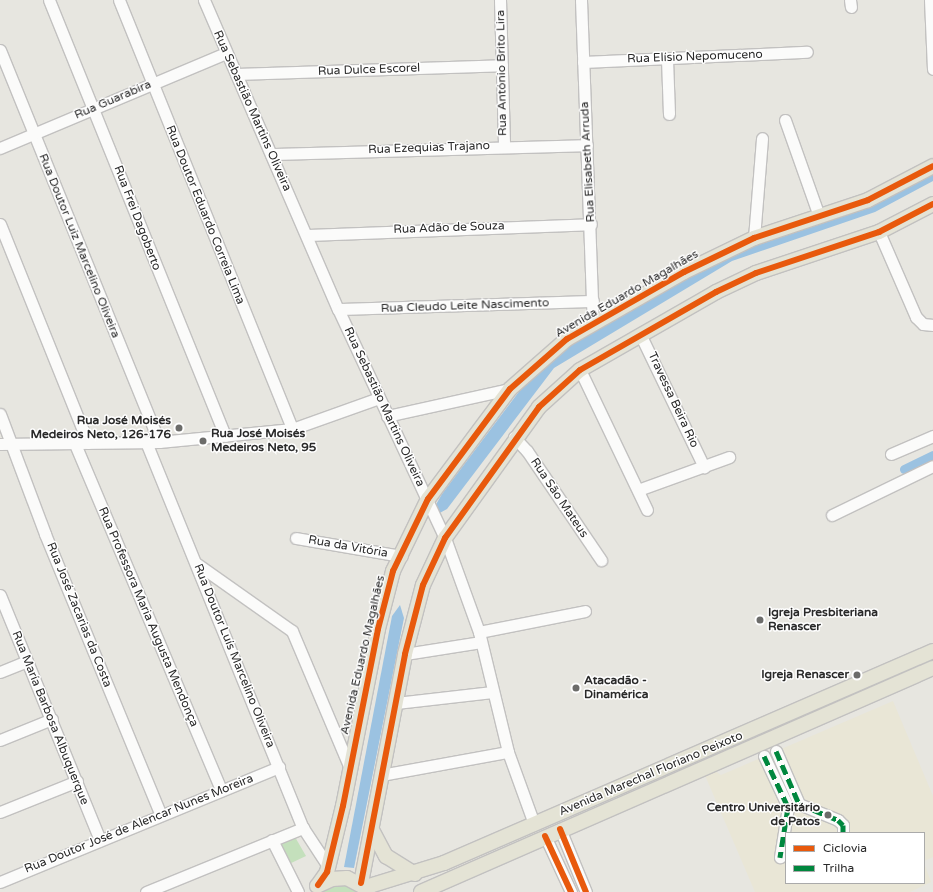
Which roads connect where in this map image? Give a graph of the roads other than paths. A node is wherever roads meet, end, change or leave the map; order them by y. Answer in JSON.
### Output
{"nodes":[{"id":1,"x":49,"y":0,"type":"edge"},
{"id":2,"x":120,"y":0,"type":"edge"},
{"id":3,"x":204,"y":0,"type":"edge"},
{"id":4,"x":500,"y":0,"type":"edge"},
{"id":5,"x":581,"y":0,"type":"edge"},
{"id":6,"x":930,"y":0,"type":"edge"},
{"id":7,"x":0,"y":50,"type":"edge"},
{"id":8,"x":807,"y":52,"type":"dead end"},
{"id":9,"x":226,"y":53,"type":"junction"},
{"id":10,"x":667,"y":59,"type":"junction"},
{"id":11,"x":582,"y":62,"type":"junction"},
{"id":12,"x":502,"y":65,"type":"junction"},
{"id":13,"x":933,"y":69,"type":"edge"},
{"id":14,"x":236,"y":74,"type":"junction"},
{"id":15,"x":152,"y":84,"type":"junction"},
{"id":16,"x":95,"y":109,"type":"junction"},
{"id":17,"x":669,"y":114,"type":"dead end"},
{"id":18,"x":786,"y":120,"type":"dead end"},
{"id":19,"x":34,"y":133,"type":"junction"},
{"id":20,"x":762,"y":138,"type":"dead end"},
{"id":21,"x":504,"y":145,"type":"junction"},
{"id":22,"x":587,"y":145,"type":"junction"},
{"id":23,"x":0,"y":148,"type":"edge"},
{"id":24,"x":271,"y":154,"type":"junction"},
{"id":25,"x":933,"y":166,"type":"edge"},
{"id":26,"x":933,"y":204,"type":"edge"},
{"id":27,"x":819,"y":216,"type":"junction"},
{"id":28,"x":0,"y":224,"type":"edge"},
{"id":29,"x":590,"y":224,"type":"junction"},
{"id":30,"x":879,"y":232,"type":"junction"},
{"id":31,"x":307,"y":236,"type":"junction"},
{"id":32,"x":754,"y":238,"type":"junction"},
{"id":33,"x":592,"y":301,"type":"junction"},
{"id":34,"x":338,"y":309,"type":"junction"},
{"id":35,"x":593,"y":324,"type":"junction"},
{"id":36,"x":928,"y":325,"type":"edge"},
{"id":37,"x":640,"y":334,"type":"junction"},
{"id":38,"x":580,"y":370,"type":"junction"},
{"id":39,"x":510,"y":389,"type":"junction"},
{"id":40,"x":379,"y":398,"type":"junction"},
{"id":41,"x":0,"y":414,"type":"edge"},
{"id":42,"x":388,"y":416,"type":"junction"},
{"id":43,"x":292,"y":429,"type":"junction"},
{"id":44,"x":225,"y":436,"type":"junction"},
{"id":45,"x":933,"y":436,"type":"edge"},
{"id":46,"x":514,"y":437,"type":"junction"},
{"id":47,"x":146,"y":442,"type":"junction"},
{"id":48,"x":159,"y":442,"type":"junction"},
{"id":49,"x":88,"y":443,"type":"junction"},
{"id":50,"x":0,"y":444,"type":"edge"},
{"id":51,"x":75,"y":444,"type":"junction"},
{"id":52,"x":12,"y":445,"type":"junction"},
{"id":53,"x":892,"y":454,"type":"dead end"},
{"id":54,"x":729,"y":457,"type":"dead end"},
{"id":55,"x":933,"y":466,"type":"edge"},
{"id":56,"x":704,"y":467,"type":"junction"},
{"id":57,"x":638,"y":490,"type":"junction"},
{"id":58,"x":428,"y":499,"type":"junction"},
{"id":59,"x":647,"y":510,"type":"dead end"},
{"id":60,"x":832,"y":515,"type":"dead end"},
{"id":61,"x":296,"y":538,"type":"dead end"},
{"id":62,"x":445,"y":538,"type":"junction"},
{"id":63,"x":401,"y":556,"type":"junction"},
{"id":64,"x":600,"y":560,"type":"dead end"},
{"id":65,"x":197,"y":563,"type":"junction"},
{"id":66,"x":1,"y":599,"type":"edge"},
{"id":67,"x":584,"y":611,"type":"dead end"},
{"id":68,"x":480,"y":637,"type":"junction"},
{"id":69,"x":933,"y":651,"type":"edge"},
{"id":70,"x":405,"y":654,"type":"junction"},
{"id":71,"x":27,"y":661,"type":"junction"},
{"id":72,"x":933,"y":668,"type":"edge"},
{"id":73,"x":0,"y":672,"type":"edge"},
{"id":74,"x":492,"y":692,"type":"junction"},
{"id":75,"x":396,"y":703,"type":"junction"},
{"id":76,"x":52,"y":719,"type":"junction"},
{"id":77,"x":0,"y":740,"type":"edge"},
{"id":78,"x":776,"y":751,"type":"dead end"},
{"id":79,"x":508,"y":752,"type":"junction"},
{"id":80,"x":764,"y":756,"type":"dead end"},
{"id":81,"x":349,"y":766,"type":"junction"},
{"id":82,"x":279,"y":767,"type":"junction"},
{"id":83,"x":381,"y":775,"type":"junction"},
{"id":84,"x":77,"y":781,"type":"junction"},
{"id":85,"x":221,"y":790,"type":"junction"},
{"id":86,"x":0,"y":812,"type":"edge"},
{"id":87,"x":161,"y":816,"type":"junction"},
{"id":88,"x":534,"y":824,"type":"junction"},
{"id":89,"x":303,"y":828,"type":"junction"},
{"id":90,"x":560,"y":829,"type":"junction"},
{"id":91,"x":372,"y":830,"type":"junction"},
{"id":92,"x":843,"y":832,"type":"edge"},
{"id":93,"x":545,"y":836,"type":"junction"},
{"id":94,"x":100,"y":840,"type":"junction"},
{"id":95,"x":272,"y":840,"type":"junction"},
{"id":96,"x":780,"y":857,"type":"dead end"},
{"id":97,"x":328,"y":866,"type":"junction"},
{"id":98,"x":415,"y":874,"type":"junction"},
{"id":99,"x":0,"y":882,"type":"edge"},
{"id":100,"x":366,"y":887,"type":"edge"},
{"id":101,"x":315,"y":889,"type":"edge"},
{"id":102,"x":146,"y":892,"type":"edge"},
{"id":103,"x":298,"y":892,"type":"edge"},
{"id":104,"x":421,"y":892,"type":"edge"},
{"id":105,"x":571,"y":892,"type":"edge"},
{"id":106,"x":586,"y":892,"type":"edge"}],
"edges":[{"from":1,"to":16,"type":"street","name":"Rua Frei Dagoberto"},
{"from":2,"to":15,"type":"street","name":"Rua Doutor Eduardo Correia Lima"},
{"from":3,"to":9,"type":"street","name":"Rua Sebastião Martins Oliveira"},
{"from":4,"to":12,"type":"street","name":"Rua António Brito Lira"},
{"from":5,"to":11,"type":"street","name":"Rua Elisabeth Arruda"},
{"from":6,"to":13,"type":"street"},
{"from":7,"to":19,"type":"street","name":"Rua Doutor Luiz Marcelino Oliveira"},
{"from":8,"to":10,"type":"street","name":"Rua Elísio Nepomuceno"},
{"from":9,"to":14,"type":"street","name":"Rua Sebastião Martins Oliveira"},
{"from":9,"to":15,"type":"street","name":"Rua Guarabira"},
{"from":10,"to":11,"type":"street","name":"Rua Elísio Nepomuceno"},
{"from":10,"to":17,"type":"street"},
{"from":11,"to":22,"type":"street","name":"Rua Elisabeth Arruda"},
{"from":12,"to":14,"type":"street","name":"Rua Dulce Escorel"},
{"from":12,"to":21,"type":"street","name":"Rua António Brito Lira"},
{"from":14,"to":24,"type":"street","name":"Rua Sebastião Martins Oliveira"},
{"from":15,"to":16,"type":"street","name":"Rua Guarabira"},
{"from":15,"to":43,"type":"street","name":"Rua Doutor Eduardo Correia Lima"},
{"from":16,"to":19,"type":"street","name":"Rua Guarabira"},
{"from":16,"to":44,"type":"street","name":"Rua Frei Dagoberto"},
{"from":18,"to":27,"type":"street"},
{"from":19,"to":23,"type":"street","name":"Rua Guarabira"},
{"from":19,"to":48,"type":"street","name":"Rua Doutor Luiz Marcelino Oliveira"},
{"from":20,"to":32,"type":"street"},
{"from":21,"to":22,"type":"street","name":"Rua Ezequias Trajano"},
{"from":21,"to":24,"type":"street","name":"Rua Ezequias Trajano"},
{"from":22,"to":29,"type":"street","name":"Rua Elisabeth Arruda"},
{"from":24,"to":31,"type":"street","name":"Rua Sebastião Martins Oliveira"},
{"from":25,"to":27,"type":"main road","name":"Avenida Eduardo Magalhães"},
{"from":26,"to":30,"type":"main road"},
{"from":27,"to":32,"type":"main road","name":"Avenida Eduardo Magalhães"},
{"from":28,"to":49,"type":"street"},
{"from":29,"to":31,"type":"street","name":"Rua Adão de Souza"},
{"from":29,"to":33,"type":"street","name":"Rua Elisabeth Arruda"},
{"from":30,"to":36,"type":"street"},
{"from":30,"to":37,"type":"main road"},
{"from":31,"to":34,"type":"street","name":"Rua Sebastião Martins Oliveira"},
{"from":32,"to":35,"type":"main road","name":"Avenida Eduardo Magalhães"},
{"from":33,"to":34,"type":"street","name":"Rua Cleudo Leite Nascimento"},
{"from":33,"to":35,"type":"street","name":"Rua Elisabeth Arruda"},
{"from":34,"to":40,"type":"street","name":"Rua Sebastião Martins Oliveira"},
{"from":35,"to":39,"type":"main road","name":"Avenida Eduardo Magalhães"},
{"from":37,"to":38,"type":"main road"},
{"from":37,"to":56,"type":"street","name":"Travessa Beira Rio"},
{"from":38,"to":46,"type":"main road"},
{"from":38,"to":57,"type":"street"},
{"from":39,"to":42,"type":"street"},
{"from":39,"to":58,"type":"main road","name":"Avenida Eduardo Magalhães"},
{"from":40,"to":42,"type":"street","name":"Rua Sebastião Martins Oliveira"},
{"from":40,"to":43,"type":"street"},
{"from":41,"to":52,"type":"street","name":"Rua José Zacarias da Costa"},
{"from":42,"to":58,"type":"street","name":"Rua Sebastião Martins Oliveira"},
{"from":43,"to":44,"type":"street"},
{"from":44,"to":48,"type":"street"},
{"from":45,"to":53,"type":"street"},
{"from":46,"to":62,"type":"main road"},
{"from":46,"to":64,"type":"street","name":"Rua São Mateus"},
{"from":47,"to":48,"type":"street"},
{"from":47,"to":49,"type":"street"},
{"from":47,"to":65,"type":"street","name":"Rua Doutor Luís Marcelino Oliveira"},
{"from":49,"to":51,"type":"street"},
{"from":50,"to":52,"type":"street"},
{"from":51,"to":52,"type":"street"},
{"from":51,"to":85,"type":"street","name":"Rua Professora Maria Augusta Mendonça"},
{"from":52,"to":87,"type":"street","name":"Rua José Zacarias da Costa"},
{"from":54,"to":56,"type":"street"},
{"from":55,"to":60,"type":"street"},
{"from":56,"to":57,"type":"street"},
{"from":57,"to":59,"type":"street"},
{"from":58,"to":62,"type":"street","name":"Rua Sebastião Martins Oliveira"},
{"from":58,"to":63,"type":"main road","name":"Avenida Eduardo Magalhães"},
{"from":61,"to":63,"type":"street","name":"Rua da Vitória"},
{"from":62,"to":68,"type":"street","name":"Rua Sebastião Martins Oliveira"},
{"from":62,"to":70,"type":"main road"},
{"from":63,"to":81,"type":"main road","name":"Avenida Eduardo Magalhães"},
{"from":65,"to":81,"type":"street"},
{"from":65,"to":82,"type":"street","name":"Rua Doutor Luís Marcelino Oliveira"},
{"from":66,"to":71,"type":"street","name":"Rua María Barbosa Albuquerque"},
{"from":67,"to":68,"type":"street"},
{"from":68,"to":70,"type":"street"},
{"from":68,"to":74,"type":"street","name":"Rua Sebastião Martins Oliveira"},
{"from":69,"to":88,"type":"main road","name":"Avenida Marechal Floriano Peixoto"},
{"from":70,"to":75,"type":"main road"},
{"from":71,"to":73,"type":"street"},
{"from":71,"to":76,"type":"street","name":"Rua María Barbosa Albuquerque"},
{"from":72,"to":90,"type":"main road","name":"Avenida Marechal Floriano Peixoto"},
{"from":74,"to":75,"type":"street"},
{"from":74,"to":79,"type":"street","name":"Rua Sebastião Martins Oliveira"},
{"from":75,"to":83,"type":"main road"},
{"from":76,"to":77,"type":"street"},
{"from":76,"to":84,"type":"street","name":"Rua María Barbosa Albuquerque"},
{"from":78,"to":92,"type":"street"},
{"from":79,"to":83,"type":"street"},
{"from":79,"to":88,"type":"street","name":"Rua Sebastião Martins Oliveira"},
{"from":80,"to":96,"type":"street"},
{"from":81,"to":97,"type":"main road","name":"Avenida Eduardo Magalhães"},
{"from":82,"to":85,"type":"street","name":"Rua Doutor José de Alencar Nunes Moreira"},
{"from":82,"to":89,"type":"street","name":"Rua Doutor Luís Marcelino Oliveira"},
{"from":83,"to":91,"type":"main road"},
{"from":84,"to":86,"type":"street"},
{"from":84,"to":94,"type":"street","name":"Rua María Barbosa Albuquerque"},
{"from":85,"to":87,"type":"street","name":"Rua Doutor José de Alencar Nunes Moreira"},
{"from":87,"to":94,"type":"street","name":"Rua Doutor José de Alencar Nunes Moreira"},
{"from":88,"to":98,"type":"main road","name":"Avenida Marechal Floriano Peixoto"},
{"from":89,"to":95,"type":"street"},
{"from":89,"to":97,"type":"street","name":"Rua Doutor Luís Marcelino Oliveira"},
{"from":90,"to":93,"type":"main road","name":"Avenida Marechal Floriano Peixoto"},
{"from":90,"to":106,"type":"street"},
{"from":91,"to":98,"type":"main road"},
{"from":91,"to":100,"type":"main road"},
{"from":93,"to":104,"type":"main road","name":"Avenida Marechal Floriano Peixoto"},
{"from":93,"to":105,"type":"street"},
{"from":94,"to":99,"type":"street","name":"Rua Doutor José de Alencar Nunes Moreira"},
{"from":95,"to":102,"type":"street"},
{"from":95,"to":103,"type":"street"},
{"from":97,"to":101,"type":"main road","name":"Avenida Eduardo Magalhães"},
{"from":98,"to":100,"type":"main road","name":"Avenida Marechal Floriano Peixoto"},
{"from":100,"to":101,"type":"main road"}]}
